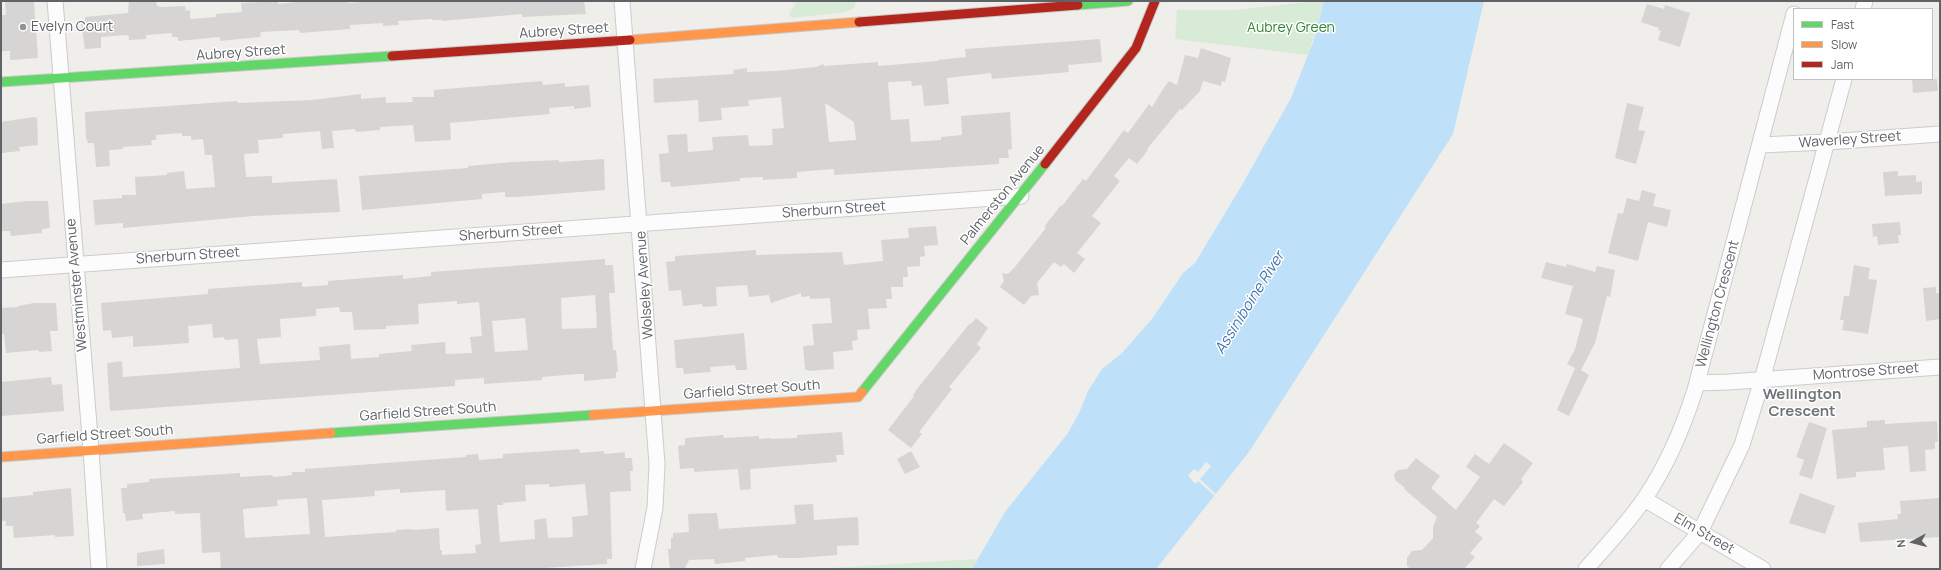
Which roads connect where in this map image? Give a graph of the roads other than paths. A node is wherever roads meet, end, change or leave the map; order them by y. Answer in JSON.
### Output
{"nodes":[{"id":1,"x":55,"y":1,"type":"edge"},
{"id":2,"x":622,"y":1,"type":"edge"},
{"id":3,"x":1128,"y":1,"type":"edge"},
{"id":4,"x":1155,"y":1,"type":"edge"},
{"id":5,"x":1793,"y":18,"type":"edge"},
{"id":6,"x":626,"y":41,"type":"junction"},
{"id":7,"x":60,"y":79,"type":"junction"},
{"id":8,"x":1844,"y":80,"type":"edge"},
{"id":9,"x":1,"y":82,"type":"edge"},
{"id":10,"x":1940,"y":134,"type":"edge"},
{"id":11,"x":1827,"y":142,"type":"junction"},
{"id":12,"x":1760,"y":145,"type":"junction"},
{"id":13,"x":1021,"y":196,"type":"junction"},
{"id":14,"x":640,"y":224,"type":"junction"},
{"id":15,"x":76,"y":264,"type":"junction"},
{"id":16,"x":1,"y":270,"type":"edge"},
{"id":17,"x":1940,"y":367,"type":"edge"},
{"id":18,"x":1762,"y":380,"type":"junction"},
{"id":19,"x":1697,"y":383,"type":"junction"},
{"id":20,"x":858,"y":397,"type":"joint"},
{"id":21,"x":654,"y":410,"type":"junction"},
{"id":22,"x":91,"y":450,"type":"junction"},
{"id":23,"x":1,"y":457,"type":"edge"},
{"id":24,"x":1644,"y":499,"type":"junction"},
{"id":25,"x":1700,"y":532,"type":"junction"},
{"id":26,"x":98,"y":569,"type":"edge"},
{"id":27,"x":644,"y":569,"type":"edge"},
{"id":28,"x":1586,"y":569,"type":"edge"},
{"id":29,"x":1668,"y":569,"type":"edge"},
{"id":30,"x":1763,"y":569,"type":"edge"}],
"edges":[{"from":1,"to":7,"type":"street","name":"Westminster Avenue"},
{"from":2,"to":6,"type":"street","name":"Wolseley Avenue"},
{"from":3,"to":6,"type":"street","name":"Aubrey Street"},
{"from":4,"to":13,"type":"street","name":"Palmerston Avenue"},
{"from":5,"to":12,"type":"street","name":"Wellington Crescent"},
{"from":6,"to":7,"type":"street","name":"Aubrey Street"},
{"from":6,"to":14,"type":"street","name":"Wolseley Avenue"},
{"from":7,"to":9,"type":"street","name":"Aubrey Street"},
{"from":7,"to":15,"type":"street","name":"Westminster Avenue"},
{"from":8,"to":11,"type":"street"},
{"from":10,"to":11,"type":"street","name":"Waverley Street"},
{"from":11,"to":12,"type":"street","name":"Waverley Street"},
{"from":11,"to":18,"type":"street"},
{"from":12,"to":19,"type":"street","name":"Wellington Crescent"},
{"from":13,"to":14,"type":"street","name":"Sherburn Street"},
{"from":13,"to":20,"type":"street","name":"Palmerston Avenue"},
{"from":14,"to":15,"type":"street","name":"Sherburn Street"},
{"from":14,"to":21,"type":"street","name":"Wolseley Avenue"},
{"from":15,"to":16,"type":"street","name":"Sherburn Street"},
{"from":15,"to":22,"type":"street","name":"Westminster Avenue"},
{"from":17,"to":18,"type":"street","name":"Montrose Street"},
{"from":18,"to":19,"type":"street","name":"Montrose Street"},
{"from":18,"to":25,"type":"street"},
{"from":19,"to":24,"type":"street","name":"Wellington Crescent"},
{"from":20,"to":21,"type":"street","name":"Garfield Street South"},
{"from":21,"to":22,"type":"street","name":"Garfield Street South"},
{"from":21,"to":27,"type":"street","name":"Wolseley Avenue"},
{"from":22,"to":23,"type":"street","name":"Garfield Street South"},
{"from":22,"to":26,"type":"street","name":"Westminster Avenue"},
{"from":24,"to":25,"type":"street","name":"Elm Street"},
{"from":24,"to":28,"type":"street","name":"Wellington Crescent"},
{"from":25,"to":29,"type":"street"},
{"from":25,"to":30,"type":"street","name":"Elm Street"}]}
